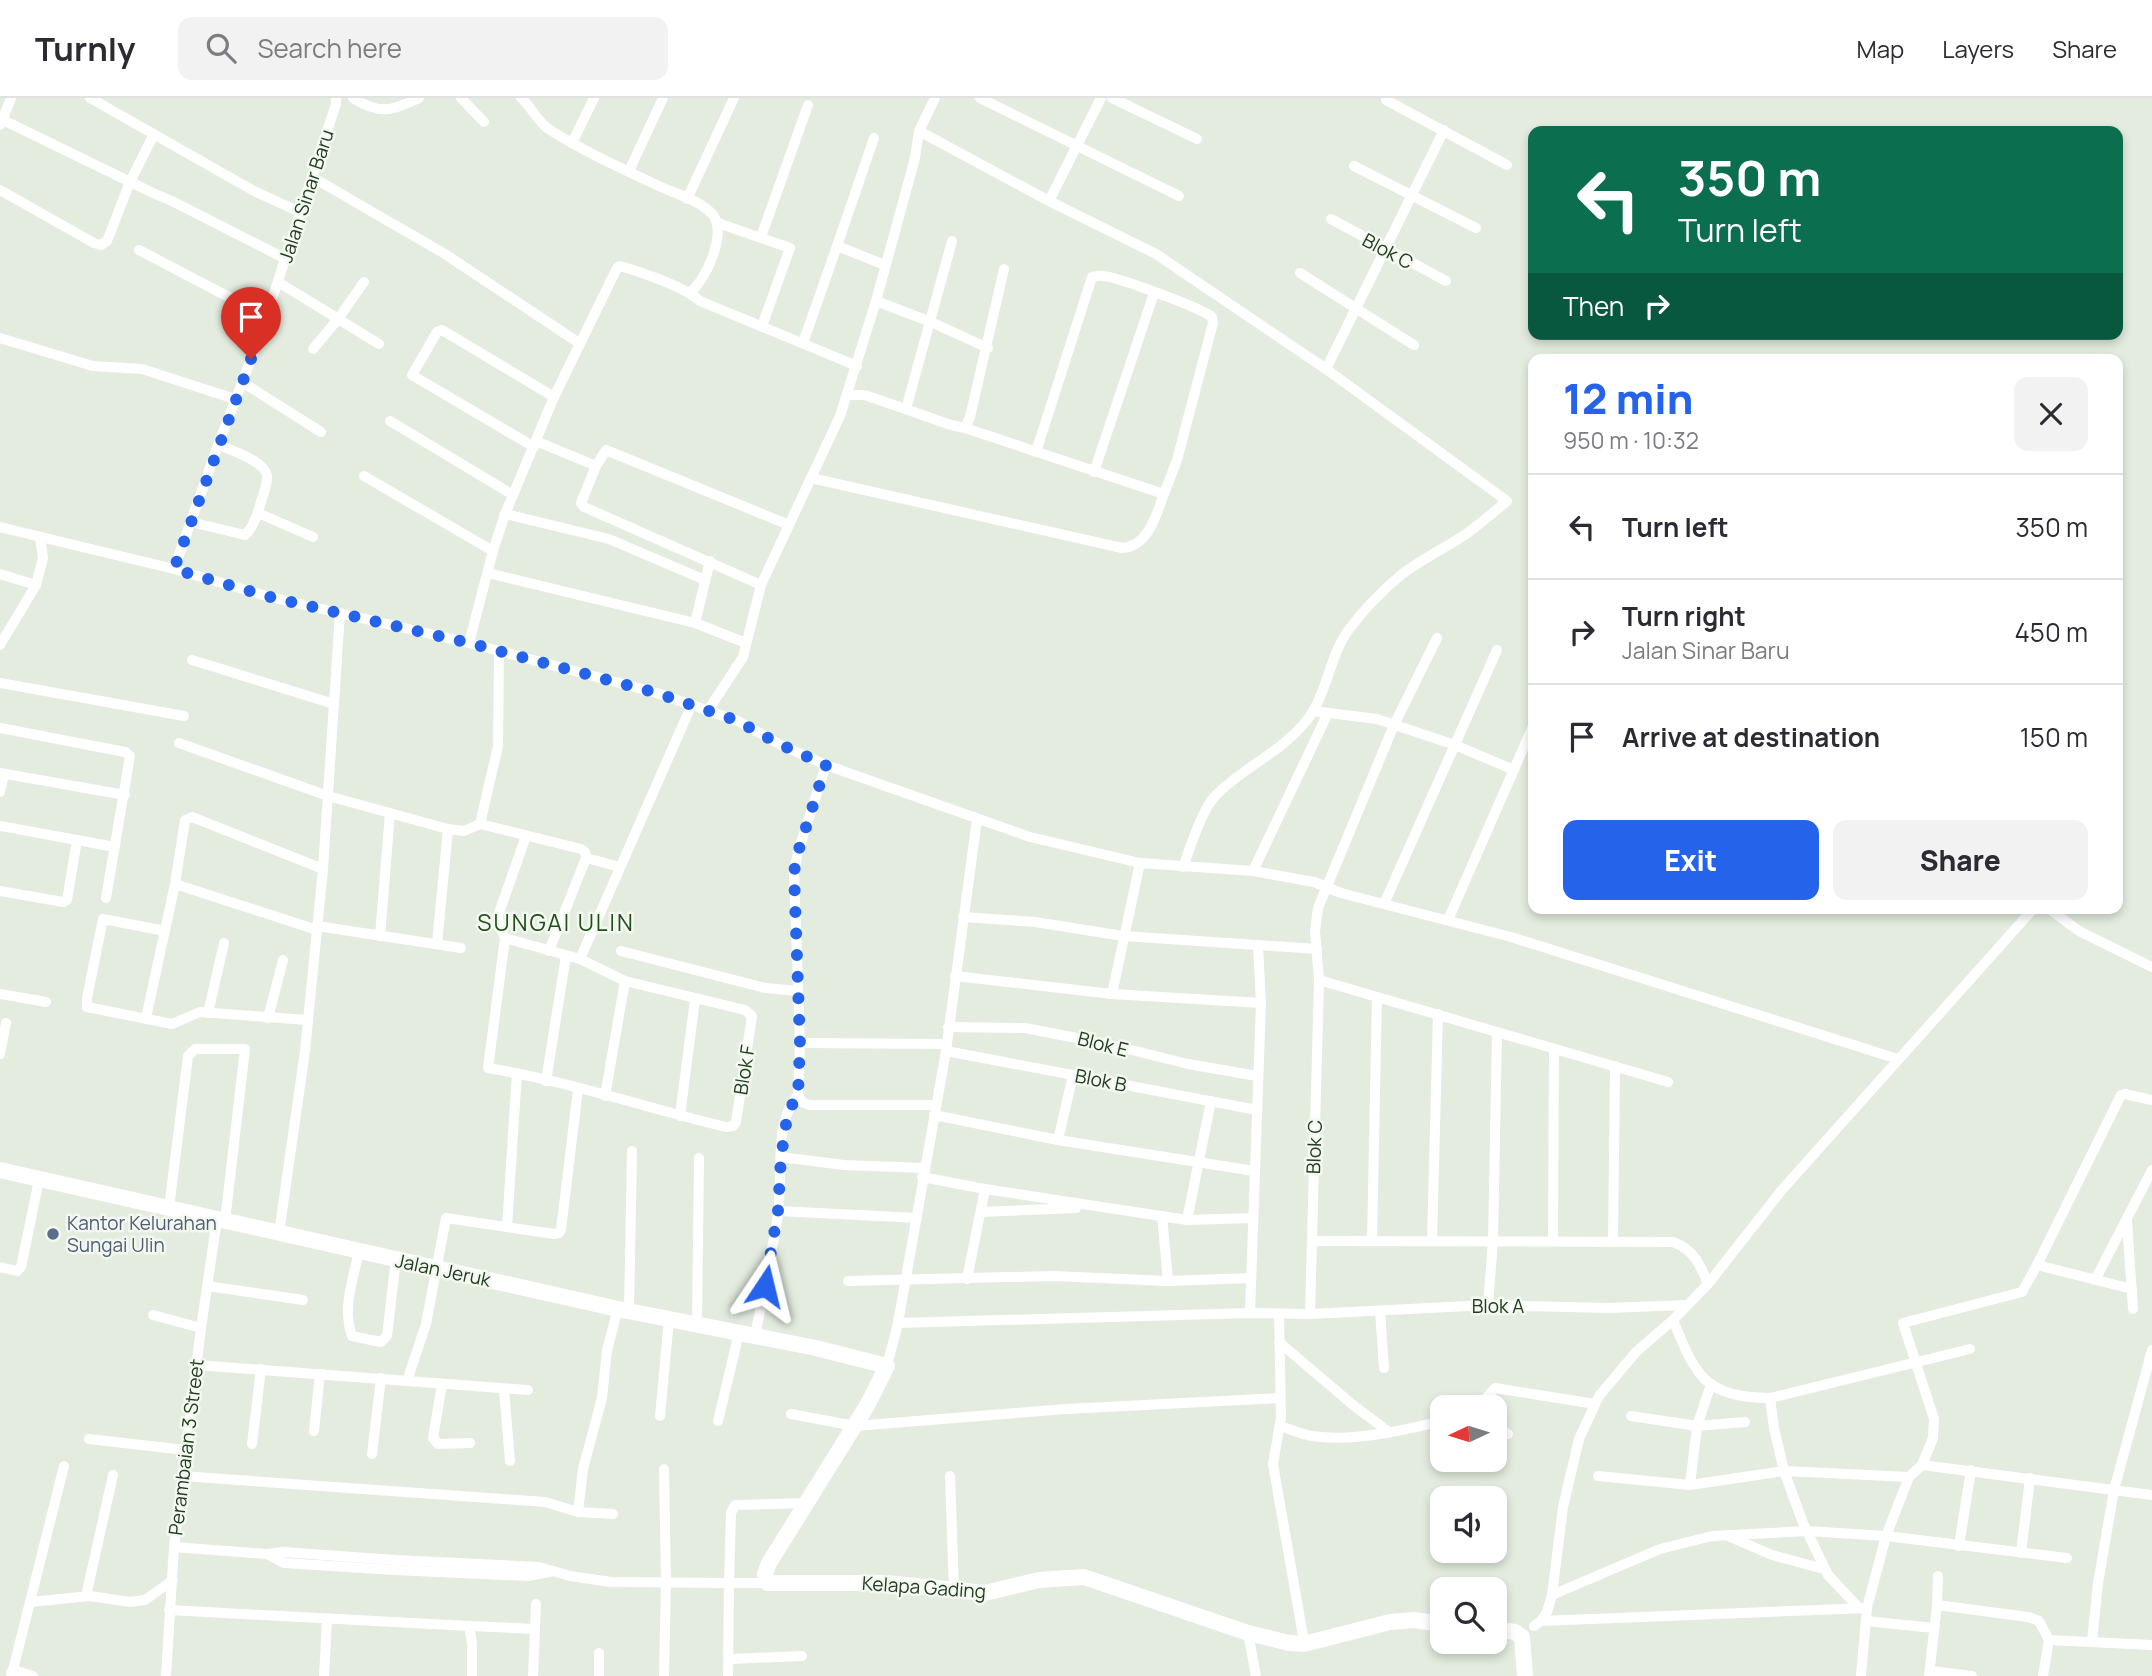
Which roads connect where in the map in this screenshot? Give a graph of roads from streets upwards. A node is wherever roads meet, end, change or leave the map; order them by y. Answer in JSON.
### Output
{"nodes":[{"id":1,"x":11,"y":98,"type":"edge"},
{"id":2,"x":90,"y":98,"type":"edge"},
{"id":3,"x":336,"y":98,"type":"edge"},
{"id":4,"x":353,"y":98,"type":"edge"},
{"id":5,"x":419,"y":98,"type":"edge"},
{"id":6,"x":461,"y":98,"type":"edge"},
{"id":7,"x":521,"y":98,"type":"edge"},
{"id":8,"x":594,"y":98,"type":"edge"},
{"id":9,"x":663,"y":98,"type":"edge"},
{"id":10,"x":734,"y":98,"type":"edge"},
{"id":11,"x":935,"y":98,"type":"edge"},
{"id":12,"x":980,"y":98,"type":"edge"},
{"id":13,"x":1101,"y":98,"type":"edge"},
{"id":14,"x":1112,"y":98,"type":"edge"},
{"id":15,"x":1386,"y":100,"type":"dead end"},
{"id":16,"x":808,"y":105,"type":"dead end"},
{"id":17,"x":1,"y":122,"type":"edge"},
{"id":18,"x":484,"y":122,"type":"dead end"},
{"id":19,"x":1444,"y":130,"type":"junction"},
{"id":20,"x":919,"y":131,"type":"junction"},
{"id":21,"x":153,"y":134,"type":"junction"},
{"id":22,"x":874,"y":138,"type":"dead end"},
{"id":23,"x":1198,"y":139,"type":"dead end"},
{"id":24,"x":572,"y":143,"type":"junction"},
{"id":25,"x":1076,"y":147,"type":"junction"},
{"id":26,"x":1507,"y":165,"type":"dead end"},
{"id":27,"x":1354,"y":166,"type":"dead end"},
{"id":28,"x":629,"y":171,"type":"junction"},
{"id":29,"x":312,"y":177,"type":"junction"},
{"id":30,"x":130,"y":182,"type":"junction"},
{"id":31,"x":0,"y":190,"type":"edge"},
{"id":32,"x":1179,"y":196,"type":"dead end"},
{"id":33,"x":1412,"y":196,"type":"junction"},
{"id":34,"x":687,"y":199,"type":"junction"},
{"id":35,"x":1049,"y":201,"type":"junction"},
{"id":36,"x":302,"y":213,"type":"junction"},
{"id":37,"x":1331,"y":219,"type":"dead end"},
{"id":38,"x":718,"y":223,"type":"junction"},
{"id":39,"x":1476,"y":228,"type":"dead end"},
{"id":40,"x":761,"y":237,"type":"junction"},
{"id":41,"x":952,"y":241,"type":"dead end"},
{"id":42,"x":837,"y":246,"type":"junction"},
{"id":43,"x":139,"y":250,"type":"dead end"},
{"id":44,"x":1385,"y":250,"type":"junction"},
{"id":45,"x":286,"y":259,"type":"junction"},
{"id":46,"x":885,"y":265,"type":"junction"},
{"id":47,"x":1004,"y":269,"type":"dead end"},
{"id":48,"x":1300,"y":274,"type":"dead end"},
{"id":49,"x":1446,"y":281,"type":"dead end"},
{"id":50,"x":278,"y":282,"type":"junction"},
{"id":51,"x":364,"y":282,"type":"dead end"},
{"id":52,"x":691,"y":292,"type":"junction"},
{"id":53,"x":1154,"y":293,"type":"junction"},
{"id":54,"x":877,"y":301,"type":"junction"},
{"id":55,"x":1356,"y":309,"type":"junction"},
{"id":56,"x":267,"y":317,"type":"junction"},
{"id":57,"x":338,"y":319,"type":"junction"},
{"id":58,"x":931,"y":322,"type":"junction"},
{"id":59,"x":762,"y":326,"type":"junction"},
{"id":60,"x":0,"y":338,"type":"edge"},
{"id":61,"x":579,"y":343,"type":"junction"},
{"id":62,"x":803,"y":343,"type":"junction"},
{"id":63,"x":379,"y":344,"type":"dead end"},
{"id":64,"x":1414,"y":345,"type":"dead end"},
{"id":65,"x":988,"y":348,"type":"junction"},
{"id":66,"x":313,"y":349,"type":"dead end"},
{"id":67,"x":857,"y":366,"type":"junction"},
{"id":68,"x":1326,"y":369,"type":"junction"},
{"id":69,"x":242,"y":382,"type":"junction"},
{"id":70,"x":847,"y":395,"type":"junction"},
{"id":71,"x":554,"y":397,"type":"junction"},
{"id":72,"x":235,"y":399,"type":"junction"},
{"id":73,"x":906,"y":409,"type":"junction"},
{"id":74,"x":390,"y":421,"type":"dead end"},
{"id":75,"x":965,"y":428,"type":"junction"},
{"id":76,"x":321,"y":432,"type":"dead end"},
{"id":77,"x":535,"y":444,"type":"junction"},
{"id":78,"x":218,"y":445,"type":"junction"},
{"id":79,"x":1036,"y":452,"type":"junction"},
{"id":80,"x":596,"y":466,"type":"junction"},
{"id":81,"x":1094,"y":472,"type":"junction"},
{"id":82,"x":364,"y":476,"type":"dead end"},
{"id":83,"x":811,"y":478,"type":"junction"},
{"id":84,"x":1164,"y":494,"type":"junction"},
{"id":85,"x":513,"y":495,"type":"junction"},
{"id":86,"x":258,"y":513,"type":"junction"},
{"id":87,"x":505,"y":514,"type":"junction"},
{"id":88,"x":191,"y":522,"type":"junction"},
{"id":89,"x":789,"y":525,"type":"junction"},
{"id":90,"x":0,"y":527,"type":"edge"},
{"id":91,"x":313,"y":537,"type":"dead end"},
{"id":92,"x":40,"y":538,"type":"junction"},
{"id":93,"x":492,"y":551,"type":"junction"},
{"id":94,"x":710,"y":561,"type":"junction"},
{"id":95,"x":174,"y":569,"type":"junction"},
{"id":96,"x":488,"y":573,"type":"junction"},
{"id":97,"x":0,"y":574,"type":"edge"},
{"id":98,"x":705,"y":580,"type":"junction"},
{"id":99,"x":36,"y":585,"type":"junction"},
{"id":100,"x":761,"y":585,"type":"junction"},
{"id":101,"x":340,"y":613,"type":"junction"},
{"id":102,"x":695,"y":623,"type":"junction"},
{"id":103,"x":1437,"y":638,"type":"dead end"},
{"id":104,"x":1,"y":642,"type":"edge"},
{"id":105,"x":469,"y":643,"type":"junction"},
{"id":106,"x":746,"y":643,"type":"junction"},
{"id":107,"x":1497,"y":650,"type":"dead end"},
{"id":108,"x":499,"y":652,"type":"junction"},
{"id":109,"x":192,"y":660,"type":"dead end"},
{"id":110,"x":0,"y":682,"type":"edge"},
{"id":111,"x":334,"y":704,"type":"junction"},
{"id":112,"x":692,"y":704,"type":"junction"},
{"id":113,"x":709,"y":709,"type":"junction"},
{"id":114,"x":1313,"y":711,"type":"junction"},
{"id":115,"x":1328,"y":713,"type":"junction"},
{"id":116,"x":184,"y":716,"type":"dead end"},
{"id":117,"x":1394,"y":725,"type":"junction"},
{"id":118,"x":0,"y":728,"type":"edge"},
{"id":119,"x":1528,"y":738,"type":"edge"},
{"id":120,"x":178,"y":743,"type":"dead end"},
{"id":121,"x":1455,"y":746,"type":"junction"},
{"id":122,"x":826,"y":765,"type":"junction"},
{"id":123,"x":1514,"y":770,"type":"junction"},
{"id":124,"x":2,"y":773,"type":"edge"},
{"id":125,"x":0,"y":792,"type":"edge"},
{"id":126,"x":125,"y":795,"type":"junction"},
{"id":127,"x":328,"y":796,"type":"junction"},
{"id":128,"x":390,"y":813,"type":"junction"},
{"id":129,"x":977,"y":819,"type":"junction"},
{"id":130,"x":480,"y":824,"type":"junction"},
{"id":131,"x":0,"y":826,"type":"edge"},
{"id":132,"x":448,"y":830,"type":"junction"},
{"id":133,"x":526,"y":836,"type":"junction"},
{"id":134,"x":77,"y":840,"type":"junction"},
{"id":135,"x":115,"y":847,"type":"junction"},
{"id":136,"x":586,"y":858,"type":"junction"},
{"id":137,"x":1140,"y":863,"type":"junction"},
{"id":138,"x":620,"y":867,"type":"junction"},
{"id":139,"x":1183,"y":867,"type":"junction"},
{"id":140,"x":323,"y":869,"type":"junction"},
{"id":141,"x":1254,"y":871,"type":"junction"},
{"id":142,"x":175,"y":884,"type":"junction"},
{"id":143,"x":1325,"y":887,"type":"junction"},
{"id":144,"x":0,"y":891,"type":"edge"},
{"id":145,"x":106,"y":898,"type":"dead end"},
{"id":146,"x":1384,"y":904,"type":"junction"},
{"id":147,"x":2030,"y":914,"type":"edge"},
{"id":148,"x":2056,"y":914,"type":"edge"},
{"id":149,"x":963,"y":917,"type":"junction"},
{"id":150,"x":1448,"y":920,"type":"junction"},
{"id":151,"x":317,"y":928,"type":"junction"},
{"id":152,"x":164,"y":931,"type":"junction"},
{"id":153,"x":380,"y":936,"type":"junction"},
{"id":154,"x":1123,"y":936,"type":"junction"},
{"id":155,"x":505,"y":938,"type":"junction"},
{"id":156,"x":224,"y":943,"type":"dead end"},
{"id":157,"x":437,"y":944,"type":"junction"},
{"id":158,"x":1258,"y":946,"type":"junction"},
{"id":159,"x":461,"y":948,"type":"dead end"},
{"id":160,"x":1317,"y":949,"type":"junction"},
{"id":161,"x":549,"y":951,"type":"junction"},
{"id":162,"x":621,"y":951,"type":"dead end"},
{"id":163,"x":566,"y":956,"type":"junction"},
{"id":164,"x":580,"y":959,"type":"junction"},
{"id":165,"x":283,"y":960,"type":"dead end"},
{"id":166,"x":2152,"y":967,"type":"edge"},
{"id":167,"x":955,"y":976,"type":"junction"},
{"id":168,"x":1319,"y":980,"type":"junction"},
{"id":169,"x":625,"y":981,"type":"junction"},
{"id":170,"x":798,"y":991,"type":"junction"},
{"id":171,"x":0,"y":994,"type":"edge"},
{"id":172,"x":1112,"y":994,"type":"junction"},
{"id":173,"x":1377,"y":997,"type":"junction"},
{"id":174,"x":695,"y":999,"type":"junction"},
{"id":175,"x":46,"y":1002,"type":"dead end"},
{"id":176,"x":1261,"y":1003,"type":"junction"},
{"id":177,"x":208,"y":1013,"type":"junction"},
{"id":178,"x":1438,"y":1014,"type":"junction"},
{"id":179,"x":146,"y":1018,"type":"junction"},
{"id":180,"x":268,"y":1018,"type":"junction"},
{"id":181,"x":307,"y":1020,"type":"junction"},
{"id":182,"x":6,"y":1023,"type":"dead end"},
{"id":183,"x":948,"y":1027,"type":"junction"},
{"id":184,"x":1497,"y":1032,"type":"junction"},
{"id":185,"x":800,"y":1043,"type":"junction"},
{"id":186,"x":946,"y":1047,"type":"junction"},
{"id":187,"x":1555,"y":1049,"type":"junction"},
{"id":188,"x":0,"y":1054,"type":"edge"},
{"id":189,"x":1898,"y":1059,"type":"junction"},
{"id":190,"x":1615,"y":1066,"type":"junction"},
{"id":191,"x":517,"y":1073,"type":"junction"},
{"id":192,"x":1073,"y":1075,"type":"junction"},
{"id":193,"x":1257,"y":1076,"type":"junction"},
{"id":194,"x":546,"y":1080,"type":"junction"},
{"id":195,"x":1668,"y":1082,"type":"dead end"},
{"id":196,"x":578,"y":1089,"type":"junction"},
{"id":197,"x":606,"y":1096,"type":"junction"},
{"id":198,"x":798,"y":1096,"type":"junction"},
{"id":199,"x":2152,"y":1100,"type":"edge"},
{"id":200,"x":1212,"y":1101,"type":"junction"},
{"id":201,"x":935,"y":1110,"type":"junction"},
{"id":202,"x":1257,"y":1110,"type":"junction"},
{"id":203,"x":680,"y":1116,"type":"junction"},
{"id":204,"x":1058,"y":1140,"type":"junction"},
{"id":205,"x":632,"y":1152,"type":"dead end"},
{"id":206,"x":781,"y":1157,"type":"junction"},
{"id":207,"x":699,"y":1158,"type":"dead end"},
{"id":208,"x":1198,"y":1160,"type":"junction"},
{"id":209,"x":0,"y":1170,"type":"edge"},
{"id":210,"x":2152,"y":1170,"type":"edge"},
{"id":211,"x":1254,"y":1171,"type":"junction"},
{"id":212,"x":923,"y":1173,"type":"junction"},
{"id":213,"x":40,"y":1180,"type":"junction"},
{"id":214,"x":985,"y":1189,"type":"junction"},
{"id":215,"x":1102,"y":1207,"type":"junction"},
{"id":216,"x":169,"y":1208,"type":"junction"},
{"id":217,"x":778,"y":1211,"type":"junction"},
{"id":218,"x":981,"y":1212,"type":"junction"},
{"id":219,"x":1162,"y":1216,"type":"junction"},
{"id":220,"x":916,"y":1218,"type":"junction"},
{"id":221,"x":1252,"y":1218,"type":"junction"},
{"id":222,"x":221,"y":1220,"type":"junction"},
{"id":223,"x":1186,"y":1220,"type":"junction"},
{"id":224,"x":2127,"y":1221,"type":"junction"},
{"id":225,"x":506,"y":1227,"type":"junction"},
{"id":226,"x":279,"y":1233,"type":"junction"},
{"id":227,"x":1312,"y":1241,"type":"junction"},
{"id":228,"x":1371,"y":1241,"type":"junction"},
{"id":229,"x":1432,"y":1241,"type":"junction"},
{"id":230,"x":1493,"y":1241,"type":"junction"},
{"id":231,"x":1553,"y":1241,"type":"junction"},
{"id":232,"x":1613,"y":1242,"type":"junction"},
{"id":233,"x":359,"y":1251,"type":"junction"},
{"id":234,"x":396,"y":1259,"type":"junction"},
{"id":235,"x":2037,"y":1265,"type":"junction"},
{"id":236,"x":0,"y":1267,"type":"edge"},
{"id":237,"x":436,"y":1268,"type":"junction"},
{"id":238,"x":1250,"y":1278,"type":"junction"},
{"id":239,"x":967,"y":1279,"type":"junction"},
{"id":240,"x":906,"y":1280,"type":"junction"},
{"id":241,"x":2095,"y":1280,"type":"junction"},
{"id":242,"x":848,"y":1281,"type":"dead end"},
{"id":243,"x":1168,"y":1281,"type":"junction"},
{"id":244,"x":1708,"y":1284,"type":"junction"},
{"id":245,"x":207,"y":1286,"type":"junction"},
{"id":246,"x":2132,"y":1289,"type":"junction"},
{"id":247,"x":303,"y":1300,"type":"dead end"},
{"id":248,"x":1488,"y":1305,"type":"junction"},
{"id":249,"x":1686,"y":1305,"type":"junction"},
{"id":250,"x":2133,"y":1309,"type":"dead end"},
{"id":251,"x":623,"y":1310,"type":"junction"},
{"id":252,"x":1380,"y":1311,"type":"junction"},
{"id":253,"x":1250,"y":1313,"type":"junction"},
{"id":254,"x":1279,"y":1314,"type":"junction"},
{"id":255,"x":1310,"y":1314,"type":"junction"},
{"id":256,"x":153,"y":1315,"type":"dead end"},
{"id":257,"x":669,"y":1320,"type":"junction"},
{"id":258,"x":1672,"y":1320,"type":"junction"},
{"id":259,"x":898,"y":1323,"type":"junction"},
{"id":260,"x":697,"y":1325,"type":"junction"},
{"id":261,"x":201,"y":1328,"type":"junction"},
{"id":262,"x":747,"y":1335,"type":"junction"},
{"id":263,"x":1279,"y":1342,"type":"junction"},
{"id":264,"x":1970,"y":1349,"type":"dead end"},
{"id":265,"x":2152,"y":1350,"type":"edge"},
{"id":266,"x":1915,"y":1363,"type":"junction"},
{"id":267,"x":196,"y":1365,"type":"junction"},
{"id":268,"x":887,"y":1366,"type":"junction"},
{"id":269,"x":1384,"y":1368,"type":"dead end"},
{"id":270,"x":261,"y":1369,"type":"junction"},
{"id":271,"x":320,"y":1374,"type":"junction"},
{"id":272,"x":381,"y":1378,"type":"junction"},
{"id":273,"x":407,"y":1381,"type":"junction"},
{"id":274,"x":442,"y":1384,"type":"junction"},
{"id":275,"x":1711,"y":1384,"type":"junction"},
{"id":276,"x":504,"y":1390,"type":"junction"},
{"id":277,"x":528,"y":1390,"type":"dead end"},
{"id":278,"x":1488,"y":1395,"type":"edge"},
{"id":279,"x":1280,"y":1398,"type":"junction"},
{"id":280,"x":1770,"y":1398,"type":"junction"},
{"id":281,"x":1595,"y":1404,"type":"junction"},
{"id":282,"x":791,"y":1414,"type":"dead end"},
{"id":283,"x":660,"y":1416,"type":"dead end"},
{"id":284,"x":1631,"y":1416,"type":"dead end"},
{"id":285,"x":718,"y":1421,"type":"dead end"},
{"id":286,"x":1745,"y":1422,"type":"dead end"},
{"id":287,"x":1430,"y":1424,"type":"edge"},
{"id":288,"x":855,"y":1426,"type":"junction"},
{"id":289,"x":1280,"y":1426,"type":"junction"},
{"id":290,"x":1697,"y":1426,"type":"junction"},
{"id":291,"x":314,"y":1431,"type":"dead end"},
{"id":292,"x":1389,"y":1432,"type":"junction"},
{"id":293,"x":89,"y":1439,"type":"dead end"},
{"id":294,"x":470,"y":1443,"type":"dead end"},
{"id":295,"x":252,"y":1444,"type":"dead end"},
{"id":296,"x":185,"y":1450,"type":"junction"},
{"id":297,"x":372,"y":1454,"type":"dead end"},
{"id":298,"x":510,"y":1461,"type":"dead end"},
{"id":299,"x":1922,"y":1465,"type":"junction"},
{"id":300,"x":64,"y":1466,"type":"dead end"},
{"id":301,"x":664,"y":1469,"type":"dead end"},
{"id":302,"x":1971,"y":1470,"type":"junction"},
{"id":303,"x":1784,"y":1471,"type":"junction"},
{"id":304,"x":113,"y":1475,"type":"dead end"},
{"id":305,"x":182,"y":1476,"type":"junction"},
{"id":306,"x":950,"y":1476,"type":"dead end"},
{"id":307,"x":1598,"y":1476,"type":"dead end"},
{"id":308,"x":1909,"y":1477,"type":"junction"},
{"id":309,"x":2030,"y":1478,"type":"junction"},
{"id":310,"x":1690,"y":1485,"type":"junction"},
{"id":311,"x":2114,"y":1490,"type":"junction"},
{"id":312,"x":2152,"y":1495,"type":"edge"},
{"id":313,"x":807,"y":1503,"type":"junction"},
{"id":314,"x":578,"y":1512,"type":"junction"},
{"id":315,"x":613,"y":1514,"type":"dead end"},
{"id":316,"x":1807,"y":1531,"type":"junction"},
{"id":317,"x":1727,"y":1535,"type":"junction"},
{"id":318,"x":1886,"y":1536,"type":"junction"},
{"id":319,"x":1959,"y":1546,"type":"junction"},
{"id":320,"x":174,"y":1547,"type":"junction"},
{"id":321,"x":2021,"y":1553,"type":"junction"},
{"id":322,"x":2067,"y":1558,"type":"dead end"},
{"id":323,"x":1824,"y":1569,"type":"junction"},
{"id":324,"x":1938,"y":1576,"type":"dead end"},
{"id":325,"x":173,"y":1580,"type":"junction"},
{"id":326,"x":666,"y":1582,"type":"junction"},
{"id":327,"x":729,"y":1583,"type":"junction"},
{"id":328,"x":768,"y":1583,"type":"junction"},
{"id":329,"x":954,"y":1590,"type":"junction"},
{"id":330,"x":1552,"y":1595,"type":"junction"},
{"id":331,"x":86,"y":1597,"type":"junction"},
{"id":332,"x":30,"y":1602,"type":"junction"},
{"id":333,"x":536,"y":1604,"type":"dead end"},
{"id":334,"x":1937,"y":1605,"type":"junction"},
{"id":335,"x":1863,"y":1608,"type":"junction"},
{"id":336,"x":169,"y":1611,"type":"junction"},
{"id":337,"x":327,"y":1620,"type":"junction"},
{"id":338,"x":1866,"y":1621,"type":"junction"},
{"id":339,"x":1430,"y":1622,"type":"edge"},
{"id":340,"x":469,"y":1626,"type":"junction"},
{"id":341,"x":535,"y":1629,"type":"junction"},
{"id":342,"x":1934,"y":1629,"type":"junction"},
{"id":343,"x":1507,"y":1631,"type":"edge"},
{"id":344,"x":1248,"y":1633,"type":"junction"},
{"id":345,"x":1303,"y":1636,"type":"dead end"},
{"id":346,"x":2049,"y":1640,"type":"junction"},
{"id":347,"x":2092,"y":1642,"type":"junction"},
{"id":348,"x":2152,"y":1645,"type":"edge"},
{"id":349,"x":599,"y":1653,"type":"dead end"},
{"id":350,"x":802,"y":1656,"type":"dead end"},
{"id":351,"x":729,"y":1659,"type":"junction"},
{"id":352,"x":12,"y":1673,"type":"edge"},
{"id":353,"x":1929,"y":1673,"type":"edge"},
{"id":354,"x":33,"y":1676,"type":"edge"},
{"id":355,"x":166,"y":1676,"type":"edge"},
{"id":356,"x":177,"y":1676,"type":"edge"},
{"id":357,"x":324,"y":1676,"type":"edge"},
{"id":358,"x":471,"y":1676,"type":"edge"},
{"id":359,"x":533,"y":1676,"type":"edge"},
{"id":360,"x":599,"y":1676,"type":"edge"},
{"id":361,"x":664,"y":1676,"type":"edge"},
{"id":362,"x":729,"y":1676,"type":"edge"},
{"id":363,"x":1256,"y":1676,"type":"edge"},
{"id":364,"x":1525,"y":1676,"type":"edge"},
{"id":365,"x":1861,"y":1676,"type":"edge"},
{"id":366,"x":1972,"y":1676,"type":"edge"},
{"id":367,"x":2043,"y":1676,"type":"edge"}],
"edges":[{"from":1,"to":17,"type":"street"},
{"from":2,"to":21,"type":"street"},
{"from":3,"to":29,"type":"street","name":"Jalan Sinar Baru"},
{"from":4,"to":5,"type":"street"},
{"from":6,"to":18,"type":"street"},
{"from":7,"to":24,"type":"street"},
{"from":8,"to":24,"type":"street"},
{"from":9,"to":28,"type":"street"},
{"from":10,"to":34,"type":"street"},
{"from":11,"to":20,"type":"street"},
{"from":12,"to":25,"type":"street"},
{"from":13,"to":25,"type":"street"},
{"from":14,"to":23,"type":"street"},
{"from":15,"to":19,"type":"street"},
{"from":16,"to":40,"type":"street"},
{"from":17,"to":30,"type":"street"},
{"from":19,"to":26,"type":"street"},
{"from":19,"to":33,"type":"street"},
{"from":20,"to":35,"type":"street"},
{"from":20,"to":46,"type":"street"},
{"from":21,"to":30,"type":"street"},
{"from":21,"to":36,"type":"street"},
{"from":22,"to":42,"type":"street"},
{"from":24,"to":28,"type":"street"},
{"from":25,"to":32,"type":"street"},
{"from":25,"to":35,"type":"street"},
{"from":27,"to":33,"type":"street"},
{"from":28,"to":34,"type":"street"},
{"from":29,"to":36,"type":"street","name":"Jalan Sinar Baru"},
{"from":29,"to":61,"type":"street"},
{"from":30,"to":31,"type":"street"},
{"from":30,"to":45,"type":"street"},
{"from":33,"to":39,"type":"street"},
{"from":33,"to":44,"type":"street"},
{"from":34,"to":38,"type":"street"},
{"from":35,"to":68,"type":"street"},
{"from":36,"to":45,"type":"street","name":"Jalan Sinar Baru"},
{"from":37,"to":44,"type":"street","name":"Blok C"},
{"from":38,"to":40,"type":"street"},
{"from":38,"to":52,"type":"street"},
{"from":40,"to":59,"type":"street"},
{"from":41,"to":58,"type":"street"},
{"from":42,"to":46,"type":"street"},
{"from":42,"to":62,"type":"street"},
{"from":43,"to":56,"type":"street"},
{"from":44,"to":49,"type":"street","name":"Blok C"},
{"from":44,"to":55,"type":"street"},
{"from":45,"to":50,"type":"street","name":"Jalan Sinar Baru"},
{"from":46,"to":54,"type":"street"},
{"from":47,"to":65,"type":"street"},
{"from":48,"to":55,"type":"street"},
{"from":50,"to":56,"type":"street","name":"Jalan Sinar Baru"},
{"from":50,"to":57,"type":"street"},
{"from":51,"to":57,"type":"street"},
{"from":52,"to":59,"type":"street"},
{"from":52,"to":61,"type":"street"},
{"from":53,"to":79,"type":"street"},
{"from":53,"to":81,"type":"street"},
{"from":53,"to":84,"type":"street"},
{"from":54,"to":58,"type":"street"},
{"from":54,"to":67,"type":"street"},
{"from":55,"to":64,"type":"street"},
{"from":55,"to":68,"type":"street"},
{"from":56,"to":69,"type":"street","name":"Jalan Sinar Baru"},
{"from":57,"to":63,"type":"street"},
{"from":57,"to":66,"type":"street"},
{"from":58,"to":65,"type":"street"},
{"from":58,"to":73,"type":"street"},
{"from":59,"to":62,"type":"street"},
{"from":60,"to":72,"type":"street"},
{"from":61,"to":71,"type":"street"},
{"from":62,"to":67,"type":"street"},
{"from":65,"to":75,"type":"street"},
{"from":67,"to":70,"type":"street"},
{"from":68,"to":114,"type":"street"},
{"from":69,"to":72,"type":"street","name":"Jalan Sinar Baru"},
{"from":69,"to":76,"type":"street"},
{"from":70,"to":73,"type":"street"},
{"from":70,"to":83,"type":"street"},
{"from":71,"to":77,"type":"street"},
{"from":71,"to":77,"type":"street"},
{"from":72,"to":78,"type":"street","name":"Jalan Sinar Baru"},
{"from":73,"to":75,"type":"street"},
{"from":74,"to":85,"type":"street"},
{"from":75,"to":79,"type":"street"},
{"from":77,"to":80,"type":"street"},
{"from":77,"to":85,"type":"street"},
{"from":78,"to":86,"type":"street"},
{"from":78,"to":88,"type":"street","name":"Jalan Sinar Baru"},
{"from":79,"to":81,"type":"street"},
{"from":80,"to":89,"type":"street"},
{"from":80,"to":94,"type":"street"},
{"from":81,"to":84,"type":"street"},
{"from":82,"to":93,"type":"street"},
{"from":83,"to":84,"type":"street"},
{"from":83,"to":89,"type":"street"},
{"from":85,"to":87,"type":"street"},
{"from":86,"to":88,"type":"street"},
{"from":86,"to":91,"type":"street"},
{"from":87,"to":93,"type":"street"},
{"from":87,"to":98,"type":"street"},
{"from":88,"to":95,"type":"street","name":"Jalan Sinar Baru"},
{"from":89,"to":100,"type":"street"},
{"from":90,"to":92,"type":"street"},
{"from":92,"to":95,"type":"street"},
{"from":92,"to":99,"type":"street"},
{"from":93,"to":96,"type":"street"},
{"from":94,"to":98,"type":"street"},
{"from":94,"to":100,"type":"street"},
{"from":95,"to":101,"type":"street"},
{"from":96,"to":102,"type":"street"},
{"from":96,"to":105,"type":"street"},
{"from":97,"to":99,"type":"street"},
{"from":98,"to":102,"type":"street"},
{"from":99,"to":104,"type":"street"},
{"from":100,"to":106,"type":"street"},
{"from":101,"to":105,"type":"street"},
{"from":101,"to":111,"type":"street"},
{"from":102,"to":106,"type":"street"},
{"from":103,"to":117,"type":"street"},
{"from":105,"to":108,"type":"street"},
{"from":106,"to":113,"type":"street"},
{"from":107,"to":121,"type":"street"},
{"from":108,"to":112,"type":"street"},
{"from":108,"to":130,"type":"street"},
{"from":109,"to":111,"type":"street"},
{"from":110,"to":116,"type":"street"},
{"from":111,"to":127,"type":"street"},
{"from":112,"to":113,"type":"street"},
{"from":112,"to":138,"type":"street"},
{"from":113,"to":122,"type":"street"},
{"from":114,"to":115,"type":"street"},
{"from":114,"to":139,"type":"street"},
{"from":115,"to":117,"type":"street"},
{"from":115,"to":141,"type":"street"},
{"from":117,"to":121,"type":"street"},
{"from":117,"to":143,"type":"street"},
{"from":118,"to":126,"type":"street"},
{"from":119,"to":123,"type":"street"},
{"from":120,"to":127,"type":"street"},
{"from":121,"to":123,"type":"street"},
{"from":121,"to":146,"type":"street"},
{"from":122,"to":129,"type":"street"},
{"from":122,"to":170,"type":"street"},
{"from":123,"to":150,"type":"street"},
{"from":124,"to":125,"type":"street"},
{"from":124,"to":126,"type":"street"},
{"from":126,"to":135,"type":"street"},
{"from":127,"to":128,"type":"street"},
{"from":127,"to":140,"type":"street"},
{"from":128,"to":132,"type":"street"},
{"from":128,"to":153,"type":"street"},
{"from":129,"to":137,"type":"street"},
{"from":129,"to":149,"type":"street"},
{"from":130,"to":132,"type":"street"},
{"from":130,"to":133,"type":"street"},
{"from":131,"to":134,"type":"street"},
{"from":132,"to":157,"type":"street"},
{"from":133,"to":136,"type":"street"},
{"from":133,"to":155,"type":"street"},
{"from":134,"to":135,"type":"street"},
{"from":134,"to":144,"type":"street"},
{"from":135,"to":145,"type":"street"},
{"from":136,"to":138,"type":"street"},
{"from":136,"to":161,"type":"street"},
{"from":137,"to":139,"type":"street"},
{"from":137,"to":154,"type":"street"},
{"from":138,"to":164,"type":"street"},
{"from":139,"to":141,"type":"street"},
{"from":140,"to":142,"type":"street"},
{"from":140,"to":151,"type":"street"},
{"from":141,"to":143,"type":"street"},
{"from":142,"to":151,"type":"street"},
{"from":142,"to":152,"type":"street"},
{"from":143,"to":146,"type":"street"},
{"from":143,"to":160,"type":"street"},
{"from":146,"to":150,"type":"street"},
{"from":147,"to":189,"type":"street"},
{"from":148,"to":166,"type":"street"},
{"from":149,"to":154,"type":"street"},
{"from":149,"to":167,"type":"street"},
{"from":150,"to":189,"type":"street"},
{"from":151,"to":153,"type":"street"},
{"from":151,"to":181,"type":"street"},
{"from":152,"to":179,"type":"street"},
{"from":152,"to":179,"type":"street"},
{"from":153,"to":157,"type":"street"},
{"from":154,"to":158,"type":"street"},
{"from":154,"to":172,"type":"street"},
{"from":155,"to":161,"type":"street"},
{"from":155,"to":191,"type":"street"},
{"from":156,"to":177,"type":"street"},
{"from":157,"to":159,"type":"street"},
{"from":158,"to":160,"type":"street"},
{"from":158,"to":176,"type":"street"},
{"from":160,"to":168,"type":"street"},
{"from":161,"to":163,"type":"street"},
{"from":162,"to":170,"type":"street"},
{"from":163,"to":164,"type":"street"},
{"from":163,"to":194,"type":"street"},
{"from":164,"to":169,"type":"street"},
{"from":165,"to":180,"type":"street"},
{"from":167,"to":172,"type":"street"},
{"from":167,"to":183,"type":"street"},
{"from":168,"to":173,"type":"street"},
{"from":168,"to":227,"type":"street","name":"Blok C"},
{"from":169,"to":174,"type":"street"},
{"from":169,"to":197,"type":"street"},
{"from":170,"to":185,"type":"street"},
{"from":171,"to":175,"type":"street"},
{"from":172,"to":176,"type":"street"},
{"from":173,"to":178,"type":"street"},
{"from":173,"to":228,"type":"street"},
{"from":174,"to":203,"type":"street"},
{"from":174,"to":203,"type":"street","name":"Blok F"},
{"from":176,"to":193,"type":"street"},
{"from":177,"to":179,"type":"street"},
{"from":177,"to":180,"type":"street"},
{"from":178,"to":184,"type":"street"},
{"from":178,"to":229,"type":"street"},
{"from":180,"to":181,"type":"street"},
{"from":181,"to":226,"type":"street"},
{"from":182,"to":188,"type":"street"},
{"from":183,"to":186,"type":"street"},
{"from":183,"to":193,"type":"street","name":"Blok E"},
{"from":184,"to":187,"type":"street"},
{"from":184,"to":230,"type":"street"},
{"from":185,"to":186,"type":"street","name":"Blok B"},
{"from":185,"to":198,"type":"street"},
{"from":186,"to":192,"type":"street","name":"Blok B"},
{"from":186,"to":201,"type":"street"},
{"from":187,"to":190,"type":"street"},
{"from":187,"to":231,"type":"street"},
{"from":189,"to":244,"type":"street"},
{"from":190,"to":195,"type":"street"},
{"from":190,"to":232,"type":"street"},
{"from":191,"to":194,"type":"street"},
{"from":191,"to":225,"type":"street"},
{"from":192,"to":200,"type":"street","name":"Blok B"},
{"from":192,"to":204,"type":"street"},
{"from":193,"to":202,"type":"street"},
{"from":194,"to":196,"type":"street"},
{"from":196,"to":197,"type":"street"},
{"from":196,"to":225,"type":"street"},
{"from":197,"to":203,"type":"street"},
{"from":198,"to":201,"type":"street"},
{"from":198,"to":206,"type":"street"},
{"from":199,"to":235,"type":"street"},
{"from":200,"to":202,"type":"street","name":"Blok B"},
{"from":200,"to":208,"type":"street"},
{"from":201,"to":204,"type":"street"},
{"from":201,"to":212,"type":"street"},
{"from":202,"to":211,"type":"street"},
{"from":204,"to":208,"type":"street"},
{"from":205,"to":251,"type":"street"},
{"from":206,"to":212,"type":"street"},
{"from":206,"to":217,"type":"street"},
{"from":207,"to":260,"type":"street"},
{"from":208,"to":211,"type":"street"},
{"from":208,"to":223,"type":"street"},
{"from":209,"to":213,"type":"street","name":"Jalan Jeruk"},
{"from":210,"to":224,"type":"street"},
{"from":211,"to":221,"type":"street"},
{"from":212,"to":214,"type":"street"},
{"from":212,"to":220,"type":"street"},
{"from":213,"to":216,"type":"street","name":"Jalan Jeruk"},
{"from":213,"to":236,"type":"street"},
{"from":214,"to":215,"type":"street"},
{"from":214,"to":218,"type":"street"},
{"from":215,"to":218,"type":"street"},
{"from":215,"to":219,"type":"street"},
{"from":216,"to":222,"type":"street","name":"Jalan Jeruk"},
{"from":216,"to":222,"type":"street","name":"Perambaian 3 Street"},
{"from":217,"to":220,"type":"street"},
{"from":217,"to":262,"type":"street"},
{"from":218,"to":239,"type":"street"},
{"from":219,"to":223,"type":"street"},
{"from":219,"to":243,"type":"street"},
{"from":220,"to":240,"type":"street"},
{"from":221,"to":223,"type":"street"},
{"from":221,"to":238,"type":"street"},
{"from":222,"to":226,"type":"street","name":"Jalan Jeruk"},
{"from":222,"to":245,"type":"street","name":"Perambaian 3 Street"},
{"from":224,"to":241,"type":"street"},
{"from":224,"to":246,"type":"street"},
{"from":225,"to":237,"type":"street"},
{"from":226,"to":233,"type":"street","name":"Jalan Jeruk"},
{"from":227,"to":228,"type":"street"},
{"from":227,"to":255,"type":"street","name":"Blok C"},
{"from":228,"to":229,"type":"street"},
{"from":229,"to":230,"type":"street"},
{"from":230,"to":231,"type":"street"},
{"from":230,"to":248,"type":"street"},
{"from":231,"to":232,"type":"street"},
{"from":232,"to":244,"type":"street"},
{"from":233,"to":234,"type":"street","name":"Jalan Jeruk"},
{"from":233,"to":234,"type":"street"},
{"from":234,"to":237,"type":"street","name":"Jalan Jeruk"},
{"from":235,"to":241,"type":"street"},
{"from":235,"to":266,"type":"street"},
{"from":237,"to":251,"type":"street","name":"Jalan Jeruk"},
{"from":237,"to":273,"type":"street"},
{"from":238,"to":243,"type":"street"},
{"from":238,"to":253,"type":"street"},
{"from":239,"to":240,"type":"street"},
{"from":239,"to":243,"type":"street"},
{"from":240,"to":242,"type":"street"},
{"from":240,"to":259,"type":"street"},
{"from":241,"to":246,"type":"street"},
{"from":244,"to":249,"type":"street"},
{"from":245,"to":247,"type":"street"},
{"from":245,"to":261,"type":"street","name":"Perambaian 3 Street"},
{"from":246,"to":250,"type":"street"},
{"from":248,"to":249,"type":"street","name":"Blok A"},
{"from":248,"to":252,"type":"street","name":"Blok A"},
{"from":249,"to":258,"type":"street"},
{"from":251,"to":257,"type":"street","name":"Jalan Jeruk"},
{"from":251,"to":314,"type":"street"},
{"from":252,"to":255,"type":"street","name":"Blok A"},
{"from":252,"to":269,"type":"street"},
{"from":253,"to":254,"type":"street","name":"Blok A"},
{"from":253,"to":259,"type":"street","name":"Blok A"},
{"from":254,"to":255,"type":"street","name":"Blok A"},
{"from":254,"to":263,"type":"street"},
{"from":256,"to":261,"type":"street"},
{"from":257,"to":260,"type":"street","name":"Jalan Jeruk"},
{"from":257,"to":283,"type":"street"},
{"from":258,"to":275,"type":"street"},
{"from":258,"to":281,"type":"street"},
{"from":259,"to":268,"type":"street"},
{"from":260,"to":262,"type":"street","name":"Jalan Jeruk"},
{"from":261,"to":267,"type":"street","name":"Perambaian 3 Street"},
{"from":262,"to":268,"type":"street","name":"Jalan Jeruk"},
{"from":262,"to":285,"type":"street"},
{"from":263,"to":279,"type":"street"},
{"from":263,"to":292,"type":"street"},
{"from":264,"to":266,"type":"street"},
{"from":265,"to":311,"type":"street"},
{"from":266,"to":280,"type":"street"},
{"from":266,"to":299,"type":"street"},
{"from":267,"to":270,"type":"street"},
{"from":267,"to":296,"type":"street","name":"Perambaian 3 Street"},
{"from":268,"to":288,"type":"street"},
{"from":270,"to":271,"type":"street"},
{"from":270,"to":295,"type":"street"},
{"from":271,"to":272,"type":"street"},
{"from":271,"to":291,"type":"street"},
{"from":272,"to":273,"type":"street"},
{"from":272,"to":297,"type":"street"},
{"from":273,"to":274,"type":"street"},
{"from":274,"to":276,"type":"street"},
{"from":274,"to":294,"type":"street"},
{"from":275,"to":280,"type":"street"},
{"from":275,"to":290,"type":"street"},
{"from":276,"to":277,"type":"street"},
{"from":276,"to":298,"type":"street"},
{"from":278,"to":281,"type":"street"},
{"from":279,"to":288,"type":"street"},
{"from":279,"to":289,"type":"street"},
{"from":280,"to":303,"type":"street"},
{"from":281,"to":330,"type":"street"},
{"from":282,"to":288,"type":"street"},
{"from":284,"to":290,"type":"street"},
{"from":286,"to":290,"type":"street"},
{"from":287,"to":292,"type":"street"},
{"from":288,"to":313,"type":"street"},
{"from":289,"to":292,"type":"street"},
{"from":289,"to":345,"type":"street"},
{"from":290,"to":310,"type":"street"},
{"from":293,"to":296,"type":"street"},
{"from":296,"to":305,"type":"street","name":"Perambaian 3 Street"},
{"from":299,"to":302,"type":"street"},
{"from":299,"to":308,"type":"street"},
{"from":300,"to":332,"type":"street"},
{"from":301,"to":326,"type":"street"},
{"from":302,"to":309,"type":"street"},
{"from":302,"to":319,"type":"street"},
{"from":303,"to":308,"type":"street"},
{"from":303,"to":310,"type":"street"},
{"from":303,"to":316,"type":"street"},
{"from":304,"to":331,"type":"street"},
{"from":305,"to":314,"type":"street"},
{"from":305,"to":320,"type":"street","name":"Perambaian 3 Street"},
{"from":306,"to":329,"type":"street"},
{"from":307,"to":310,"type":"street"},
{"from":308,"to":318,"type":"street"},
{"from":309,"to":311,"type":"street"},
{"from":309,"to":321,"type":"street"},
{"from":311,"to":312,"type":"street"},
{"from":311,"to":347,"type":"street"},
{"from":313,"to":327,"type":"street"},
{"from":313,"to":328,"type":"street"},
{"from":314,"to":315,"type":"street"},
{"from":316,"to":317,"type":"street"},
{"from":316,"to":318,"type":"street"},
{"from":316,"to":323,"type":"street"},
{"from":317,"to":323,"type":"street"},
{"from":317,"to":330,"type":"street"},
{"from":318,"to":319,"type":"street"},
{"from":318,"to":335,"type":"street"},
{"from":319,"to":321,"type":"street"},
{"from":320,"to":325,"type":"street","name":"Perambaian 3 Street"},
{"from":320,"to":326,"type":"street"},
{"from":321,"to":322,"type":"street"},
{"from":323,"to":335,"type":"street"},
{"from":324,"to":334,"type":"street"},
{"from":325,"to":331,"type":"street"},
{"from":325,"to":336,"type":"street","name":"Perambaian 3 Street"},
{"from":326,"to":327,"type":"street"},
{"from":326,"to":361,"type":"street"},
{"from":327,"to":328,"type":"street"},
{"from":327,"to":351,"type":"street"},
{"from":328,"to":329,"type":"street","name":"Kelapa Gading"},
{"from":329,"to":344,"type":"street","name":"Kelapa Gading"},
{"from":330,"to":335,"type":"street"},
{"from":331,"to":332,"type":"street"},
{"from":332,"to":352,"type":"street"},
{"from":333,"to":341,"type":"street"},
{"from":334,"to":342,"type":"street"},
{"from":334,"to":346,"type":"street"},
{"from":335,"to":338,"type":"street"},
{"from":336,"to":337,"type":"street"},
{"from":336,"to":355,"type":"street","name":"Perambaian 3 Street"},
{"from":337,"to":340,"type":"street"},
{"from":337,"to":357,"type":"street"},
{"from":338,"to":342,"type":"street"},
{"from":338,"to":365,"type":"street"},
{"from":339,"to":344,"type":"street","name":"Kelapa Gading"},
{"from":340,"to":341,"type":"street"},
{"from":340,"to":358,"type":"street"},
{"from":341,"to":359,"type":"street"},
{"from":342,"to":353,"type":"street"},
{"from":343,"to":364,"type":"street"},
{"from":344,"to":363,"type":"street"},
{"from":346,"to":347,"type":"street"},
{"from":346,"to":367,"type":"street"},
{"from":347,"to":348,"type":"street"},
{"from":349,"to":360,"type":"street"},
{"from":350,"to":351,"type":"street"},
{"from":351,"to":362,"type":"street"},
{"from":352,"to":354,"type":"street"},
{"from":353,"to":366,"type":"street"},
{"from":355,"to":356,"type":"street"}]}
